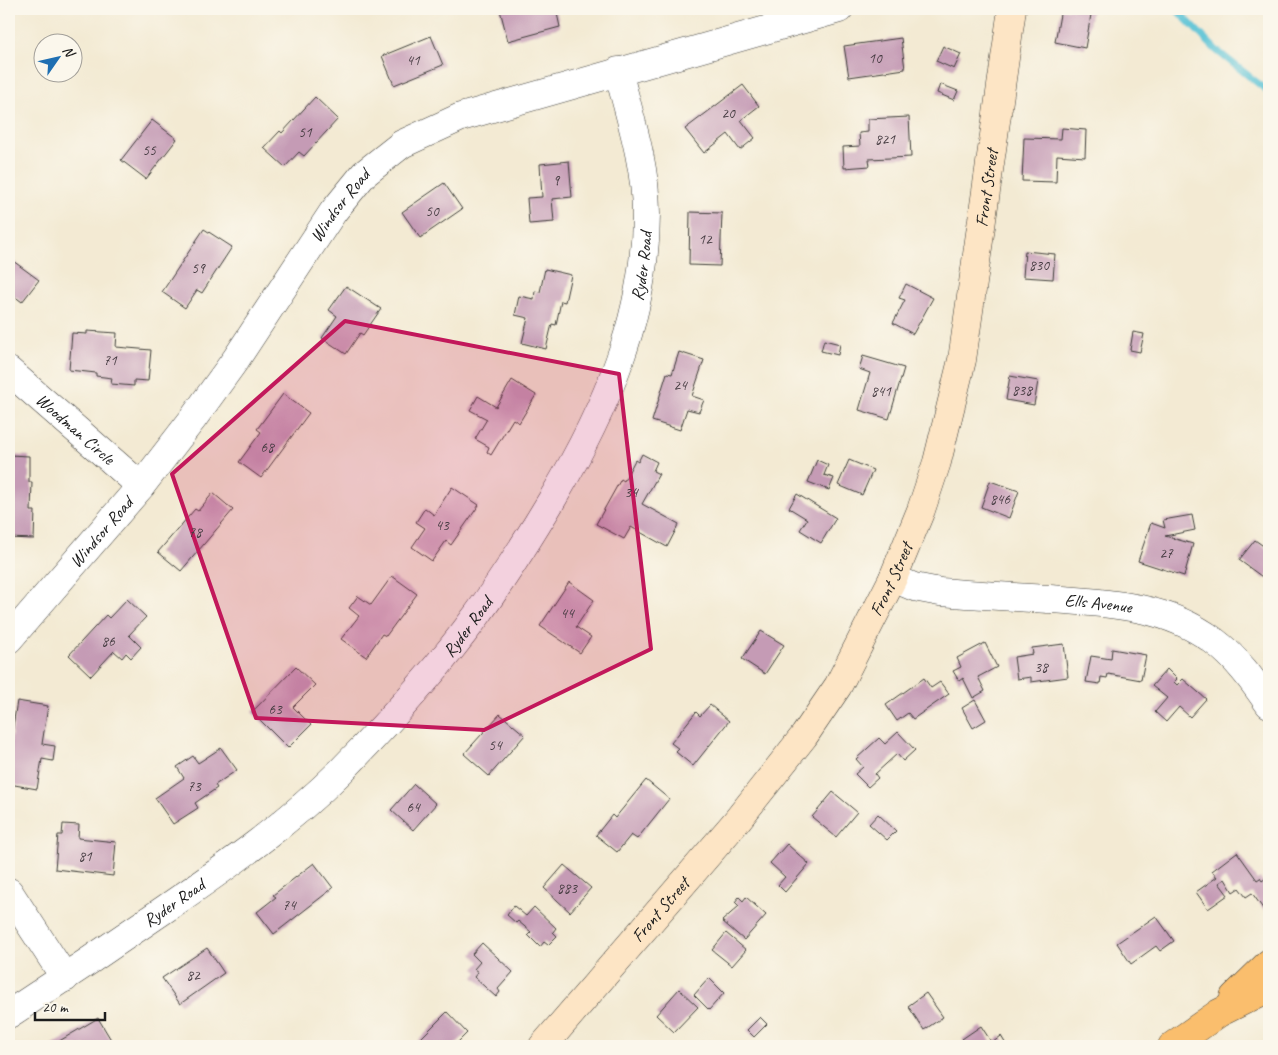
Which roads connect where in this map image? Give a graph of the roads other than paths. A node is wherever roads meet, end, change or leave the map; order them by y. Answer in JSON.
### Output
{"nodes":[{"id":1,"x":839,"y":9,"type":"edge"},
{"id":2,"x":1012,"y":9,"type":"edge"},
{"id":3,"x":618,"y":71,"type":"junction"},
{"id":4,"x":9,"y":371,"type":"edge"},
{"id":5,"x":141,"y":486,"type":"junction"},
{"id":6,"x":893,"y":578,"type":"junction"},
{"id":7,"x":9,"y":639,"type":"edge"},
{"id":8,"x":1269,"y":704,"type":"edge"},
{"id":9,"x":9,"y":892,"type":"edge"},
{"id":10,"x":1269,"y":963,"type":"edge"},
{"id":11,"x":65,"y":978,"type":"junction"},
{"id":12,"x":1269,"y":988,"type":"edge"},
{"id":13,"x":1219,"y":1013,"type":"junction"},
{"id":14,"x":9,"y":1014,"type":"edge"},
{"id":15,"x":543,"y":1046,"type":"edge"},
{"id":16,"x":1172,"y":1046,"type":"edge"}],
"edges":[{"from":1,"to":3,"type":"street","name":"Windsor Road"},
{"from":2,"to":6,"type":"street","name":"Front Street"},
{"from":3,"to":5,"type":"street","name":"Windsor Road"},
{"from":3,"to":11,"type":"street","name":"Ryder Road"},
{"from":4,"to":5,"type":"street","name":"Woodman Circle"},
{"from":5,"to":7,"type":"street","name":"Windsor Road"},
{"from":6,"to":8,"type":"street","name":"Ells Avenue"},
{"from":6,"to":15,"type":"street","name":"Front Street"},
{"from":9,"to":11,"type":"street"},
{"from":10,"to":13,"type":"main road"},
{"from":11,"to":14,"type":"street","name":"Ryder Road"},
{"from":12,"to":13,"type":"main road"},
{"from":13,"to":16,"type":"main road"}]}
